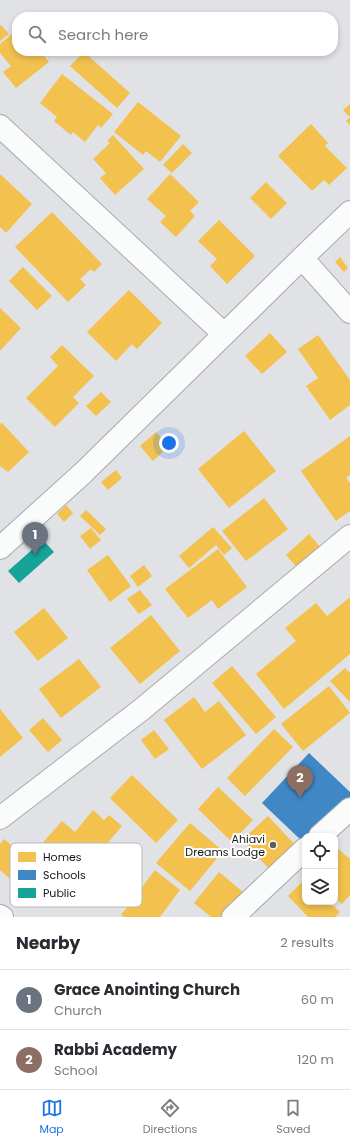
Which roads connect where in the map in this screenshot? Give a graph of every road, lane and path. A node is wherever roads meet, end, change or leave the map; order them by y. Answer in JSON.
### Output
{"nodes":[{"id":1,"x":0,"y":126,"type":"edge"},
{"id":2,"x":350,"y":212,"type":"edge"},
{"id":3,"x":302,"y":258,"type":"junction"},
{"id":4,"x":350,"y":312,"type":"edge"},
{"id":5,"x":224,"y":334,"type":"junction"},
{"id":6,"x":350,"y":536,"type":"edge"},
{"id":7,"x":0,"y":548,"type":"edge"},
{"id":8,"x":350,"y":808,"type":"edge"},
{"id":9,"x":0,"y":818,"type":"edge"},
{"id":10,"x":323,"y":833,"type":"edge"},
{"id":11,"x":302,"y":852,"type":"edge"},
{"id":12,"x":233,"y":917,"type":"edge"}],
"edges":[{"from":1,"to":5,"type":"street"},
{"from":2,"to":3,"type":"street"},
{"from":3,"to":4,"type":"street"},
{"from":3,"to":5,"type":"street"},
{"from":5,"to":7,"type":"street"},
{"from":6,"to":9,"type":"street"},
{"from":8,"to":10,"type":"street"},
{"from":11,"to":12,"type":"street"}]}
